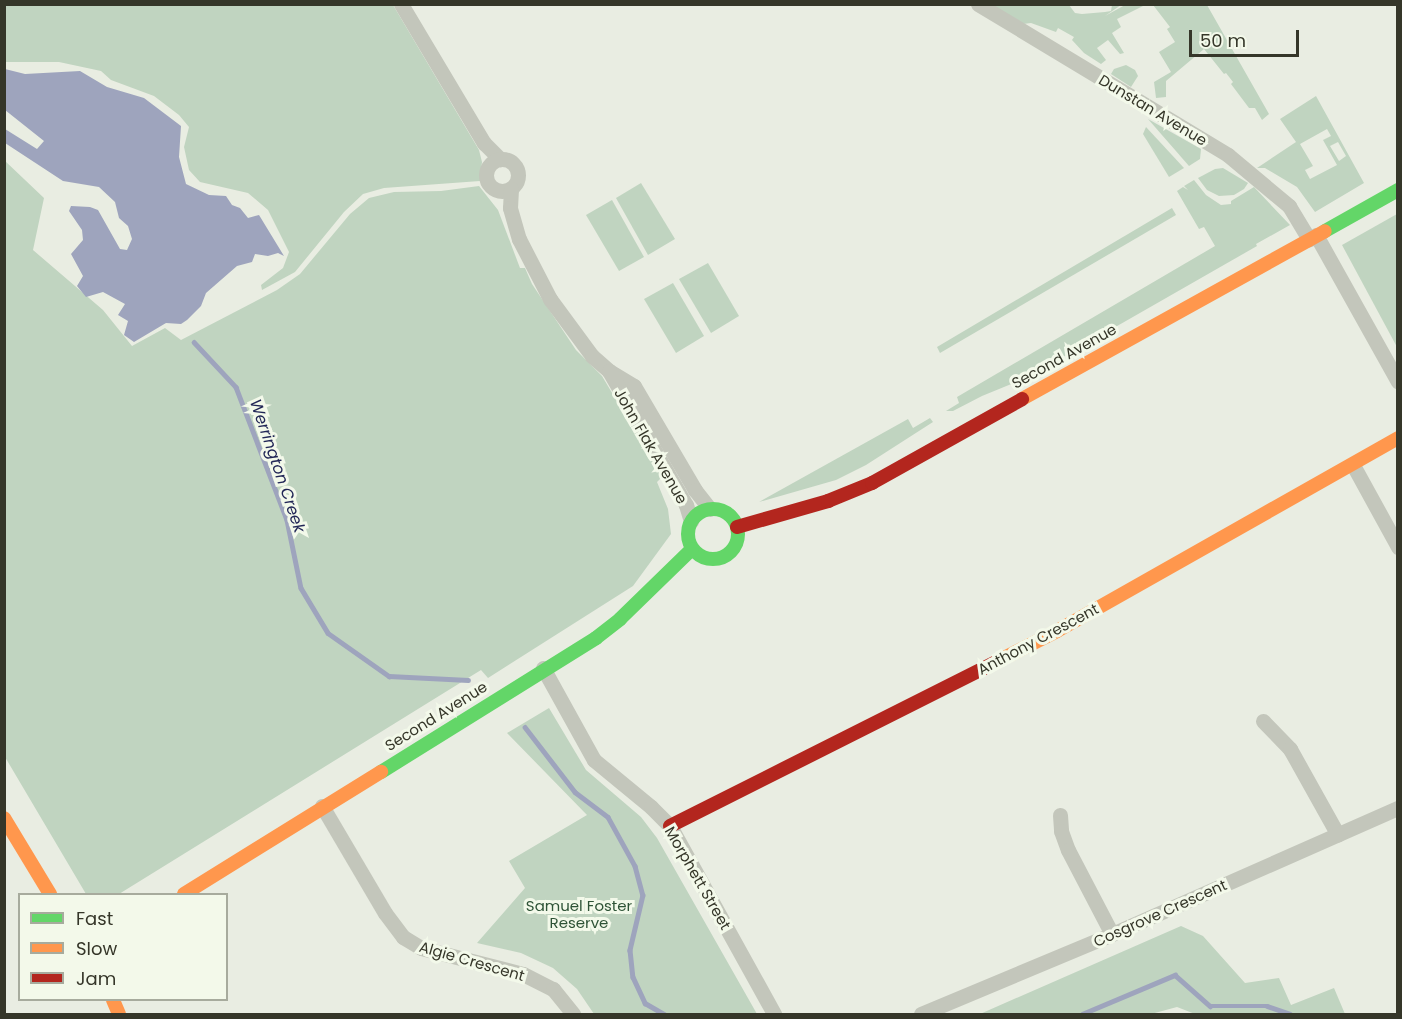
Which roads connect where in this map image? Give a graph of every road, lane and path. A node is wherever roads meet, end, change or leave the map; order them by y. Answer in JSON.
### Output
{"nodes":[{"id":1,"x":401,"y":4,"type":"edge"},
{"id":2,"x":978,"y":4,"type":"edge"},
{"id":3,"x":494,"y":163,"type":"junction"},
{"id":4,"x":504,"y":190,"type":"junction"},
{"id":5,"x":1398,"y":190,"type":"edge"},
{"id":6,"x":1313,"y":237,"type":"junction"},
{"id":7,"x":609,"y":371,"type":"junction"},
{"id":8,"x":1398,"y":382,"type":"edge"},
{"id":9,"x":1398,"y":438,"type":"edge"},
{"id":10,"x":1353,"y":465,"type":"junction"},
{"id":11,"x":710,"y":510,"type":"junction"},
{"id":12,"x":691,"y":521,"type":"junction"},
{"id":13,"x":737,"y":527,"type":"junction"},
{"id":14,"x":1398,"y":547,"type":"edge"},
{"id":15,"x":692,"y":549,"type":"junction"},
{"id":16,"x":543,"y":668,"type":"junction"},
{"id":17,"x":1263,"y":721,"type":"dead end"},
{"id":18,"x":322,"y":806,"type":"junction"},
{"id":19,"x":1398,"y":808,"type":"edge"},
{"id":20,"x":1060,"y":815,"type":"dead end"},
{"id":21,"x":4,"y":818,"type":"edge"},
{"id":22,"x":670,"y":826,"type":"junction"},
{"id":23,"x":1338,"y":835,"type":"junction"},
{"id":24,"x":49,"y":893,"type":"edge"},
{"id":25,"x":186,"y":893,"type":"edge"},
{"id":26,"x":1112,"y":934,"type":"junction"},
{"id":27,"x":573,"y":1014,"type":"edge"},
{"id":28,"x":774,"y":1014,"type":"edge"},
{"id":29,"x":921,"y":1014,"type":"edge"}],
"edges":[{"from":1,"to":3,"type":"street"},
{"from":2,"to":6,"type":"street","name":"Dunstan Avenue"},
{"from":3,"to":4,"type":"street"},
{"from":3,"to":4,"type":"street"},
{"from":4,"to":7,"type":"street","name":"John Flak Avenue"},
{"from":5,"to":6,"type":"street","name":"Second Avenue"},
{"from":6,"to":8,"type":"street"},
{"from":6,"to":13,"type":"street","name":"Second Avenue"},
{"from":7,"to":11,"type":"street","name":"John Flak Avenue"},
{"from":7,"to":12,"type":"street","name":"John Flak Avenue"},
{"from":9,"to":10,"type":"street","name":"Anthony Crescent"},
{"from":10,"to":14,"type":"street"},
{"from":10,"to":22,"type":"street","name":"Anthony Crescent"},
{"from":11,"to":12,"type":"street"},
{"from":11,"to":13,"type":"street"},
{"from":12,"to":15,"type":"street"},
{"from":13,"to":15,"type":"street"},
{"from":15,"to":16,"type":"street","name":"Second Avenue"},
{"from":16,"to":18,"type":"street","name":"Second Avenue"},
{"from":16,"to":22,"type":"street","name":"Morphett Street"},
{"from":17,"to":23,"type":"street"},
{"from":18,"to":25,"type":"street","name":"Second Avenue"},
{"from":18,"to":27,"type":"street","name":"Algie Crescent"},
{"from":19,"to":23,"type":"street","name":"Cosgrove Crescent"},
{"from":20,"to":26,"type":"street"},
{"from":21,"to":24,"type":"street"},
{"from":22,"to":28,"type":"street","name":"Morphett Street"},
{"from":23,"to":26,"type":"street","name":"Cosgrove Crescent"},
{"from":26,"to":29,"type":"street","name":"Cosgrove Crescent"}]}
